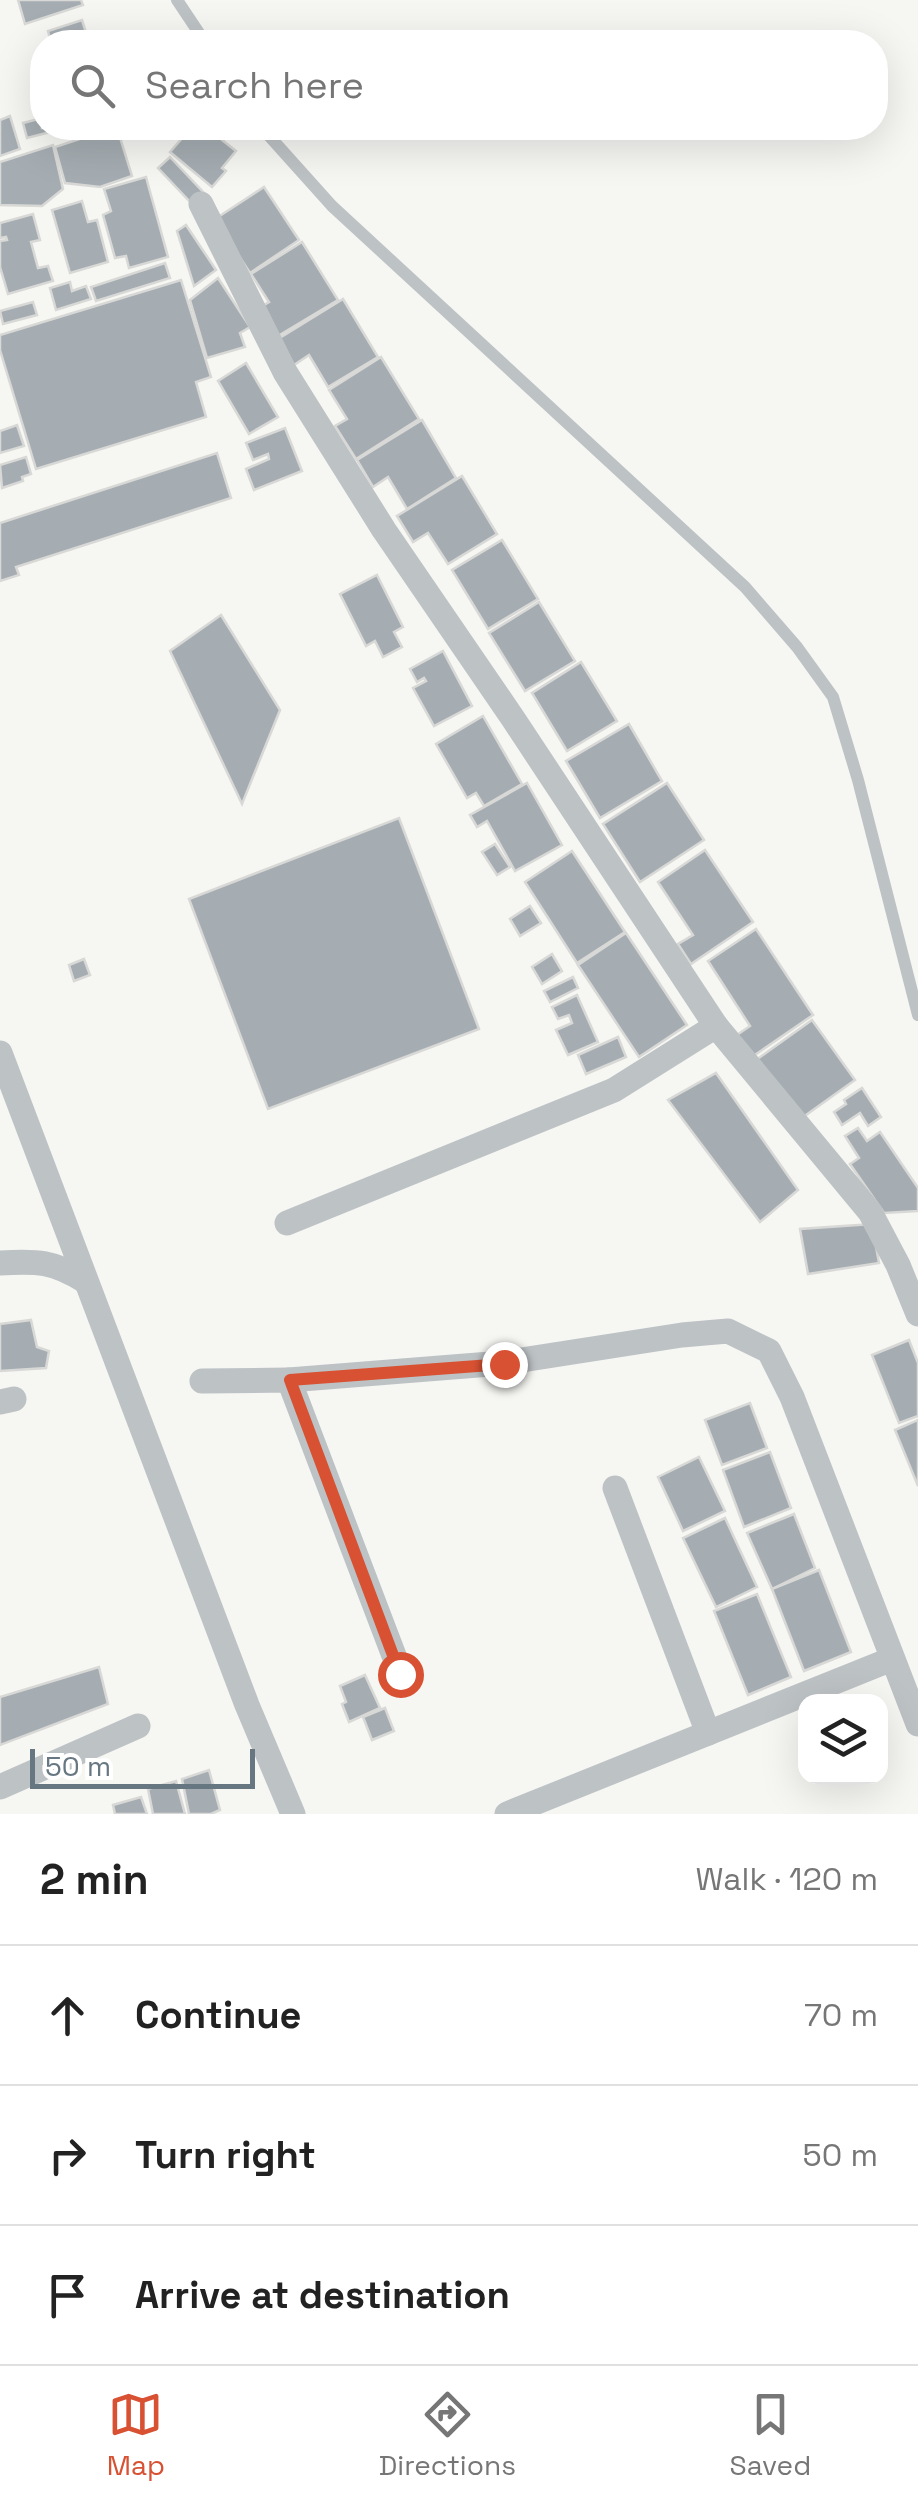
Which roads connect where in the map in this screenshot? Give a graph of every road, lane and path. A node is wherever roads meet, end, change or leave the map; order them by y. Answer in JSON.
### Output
{"nodes":[{"id":1,"x":176,"y":0,"type":"edge"},
{"id":2,"x":196,"y":30,"type":"edge"},
{"id":3,"x":273,"y":140,"type":"edge"},
{"id":4,"x":201,"y":204,"type":"dead end"},
{"id":5,"x":918,"y":1015,"type":"edge"},
{"id":6,"x":716,"y":1026,"type":"junction"},
{"id":7,"x":0,"y":1052,"type":"edge"},
{"id":8,"x":287,"y":1223,"type":"dead end"},
{"id":9,"x":0,"y":1263,"type":"edge"},
{"id":10,"x":86,"y":1282,"type":"junction"},
{"id":11,"x":918,"y":1314,"type":"edge"},
{"id":12,"x":290,"y":1380,"type":"junction"},
{"id":13,"x":202,"y":1382,"type":"dead end"},
{"id":14,"x":615,"y":1488,"type":"dead end"},
{"id":15,"x":892,"y":1659,"type":"junction"},
{"id":16,"x":400,"y":1674,"type":"dead end"},
{"id":17,"x":918,"y":1724,"type":"edge"},
{"id":18,"x":138,"y":1726,"type":"dead end"},
{"id":19,"x":708,"y":1733,"type":"junction"},
{"id":20,"x":0,"y":1786,"type":"edge"},
{"id":21,"x":294,"y":1814,"type":"edge"},
{"id":22,"x":508,"y":1814,"type":"edge"}],
"edges":[{"from":1,"to":2,"type":"lane"},
{"from":3,"to":5,"type":"lane"},
{"from":4,"to":6,"type":"street"},
{"from":6,"to":8,"type":"street"},
{"from":6,"to":11,"type":"street"},
{"from":7,"to":10,"type":"street"},
{"from":9,"to":10,"type":"street"},
{"from":10,"to":21,"type":"street"},
{"from":12,"to":13,"type":"street"},
{"from":12,"to":15,"type":"street"},
{"from":12,"to":16,"type":"street"},
{"from":14,"to":19,"type":"street"},
{"from":15,"to":17,"type":"street"},
{"from":15,"to":19,"type":"street"},
{"from":18,"to":20,"type":"street"},
{"from":19,"to":22,"type":"street"}]}
